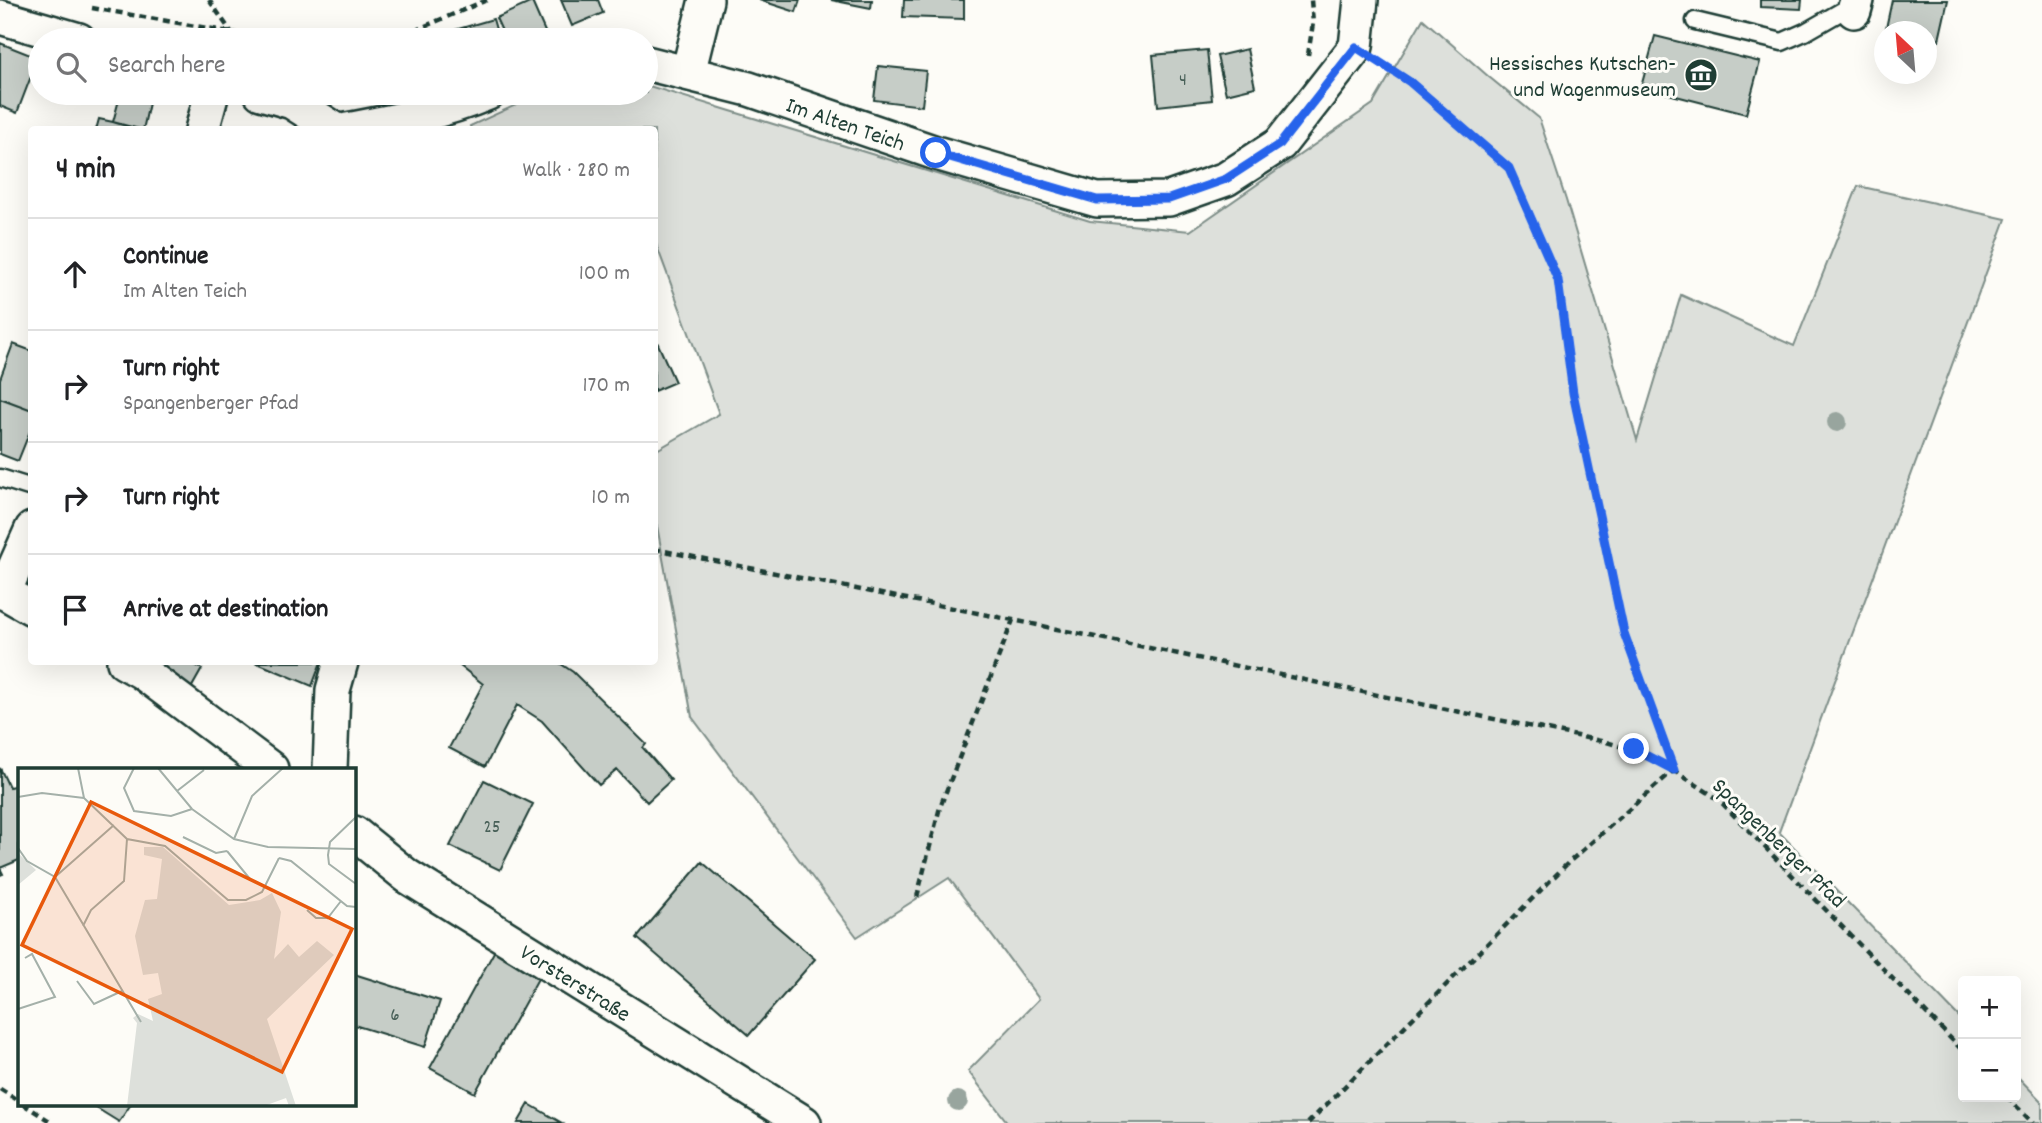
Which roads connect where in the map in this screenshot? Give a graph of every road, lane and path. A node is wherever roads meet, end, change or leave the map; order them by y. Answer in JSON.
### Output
{"nodes":[{"id":1,"x":209,"y":0,"type":"edge"},
{"id":2,"x":487,"y":0,"type":"edge"},
{"id":3,"x":706,"y":0,"type":"edge"},
{"id":4,"x":1361,"y":0,"type":"edge"},
{"id":5,"x":1856,"y":5,"type":"edge"},
{"id":6,"x":84,"y":7,"type":"dead end"},
{"id":7,"x":0,"y":17,"type":"edge"},
{"id":8,"x":1695,"y":21,"type":"dead end"},
{"id":9,"x":38,"y":28,"type":"edge"},
{"id":10,"x":204,"y":28,"type":"edge"},
{"id":11,"x":229,"y":28,"type":"edge"},
{"id":12,"x":420,"y":28,"type":"edge"},
{"id":13,"x":1356,"y":47,"type":"junction"},
{"id":14,"x":658,"y":67,"type":"edge"},
{"id":15,"x":688,"y":73,"type":"junction"},
{"id":16,"x":209,"y":105,"type":"edge"},
{"id":17,"x":297,"y":105,"type":"edge"},
{"id":18,"x":453,"y":105,"type":"edge"},
{"id":19,"x":203,"y":126,"type":"edge"},
{"id":20,"x":330,"y":126,"type":"edge"},
{"id":21,"x":368,"y":126,"type":"edge"},
{"id":22,"x":0,"y":478,"type":"edge"},
{"id":23,"x":28,"y":487,"type":"edge"},
{"id":24,"x":28,"y":543,"type":"edge"},
{"id":25,"x":658,"y":551,"type":"edge"},
{"id":26,"x":12,"y":598,"type":"edge"},
{"id":27,"x":1013,"y":620,"type":"junction"},
{"id":28,"x":129,"y":665,"type":"edge"},
{"id":29,"x":340,"y":665,"type":"edge"},
{"id":30,"x":270,"y":768,"type":"edge"},
{"id":31,"x":330,"y":768,"type":"edge"},
{"id":32,"x":1674,"y":770,"type":"junction"},
{"id":33,"x":355,"y":834,"type":"edge"},
{"id":34,"x":917,"y":897,"type":"dead end"},
{"id":35,"x":1958,"y":1046,"type":"edge"},
{"id":36,"x":0,"y":1089,"type":"edge"},
{"id":37,"x":18,"y":1100,"type":"edge"},
{"id":38,"x":2012,"y":1102,"type":"edge"},
{"id":39,"x":27,"y":1106,"type":"edge"},
{"id":40,"x":782,"y":1117,"type":"edge"},
{"id":41,"x":53,"y":1123,"type":"edge"},
{"id":42,"x":1308,"y":1123,"type":"edge"},
{"id":43,"x":2033,"y":1123,"type":"edge"}],
"edges":[{"from":1,"to":11,"type":"path"},
{"from":2,"to":12,"type":"path"},
{"from":3,"to":15,"type":"street"},
{"from":4,"to":13,"type":"street"},
{"from":5,"to":8,"type":"lane"},
{"from":6,"to":10,"type":"path"},
{"from":7,"to":9,"type":"street"},
{"from":13,"to":15,"type":"street","name":"Im Alten Teich"},
{"from":13,"to":32,"type":"path"},
{"from":14,"to":15,"type":"street","name":"Im Alten Teich"},
{"from":16,"to":19,"type":"street"},
{"from":17,"to":20,"type":"street"},
{"from":18,"to":21,"type":"street"},
{"from":22,"to":23,"type":"lane"},
{"from":24,"to":26,"type":"street"},
{"from":25,"to":27,"type":"path","name":"Spangenberger Pfad"},
{"from":27,"to":32,"type":"path","name":"Spangenberger Pfad"},
{"from":27,"to":34,"type":"path"},
{"from":28,"to":30,"type":"street"},
{"from":29,"to":31,"type":"street"},
{"from":32,"to":35,"type":"path","name":"Spangenberger Pfad"},
{"from":32,"to":42,"type":"path"},
{"from":33,"to":40,"type":"street","name":"Vorsterstraße"},
{"from":36,"to":37,"type":"path"},
{"from":38,"to":43,"type":"path"},
{"from":39,"to":41,"type":"path"}]}
